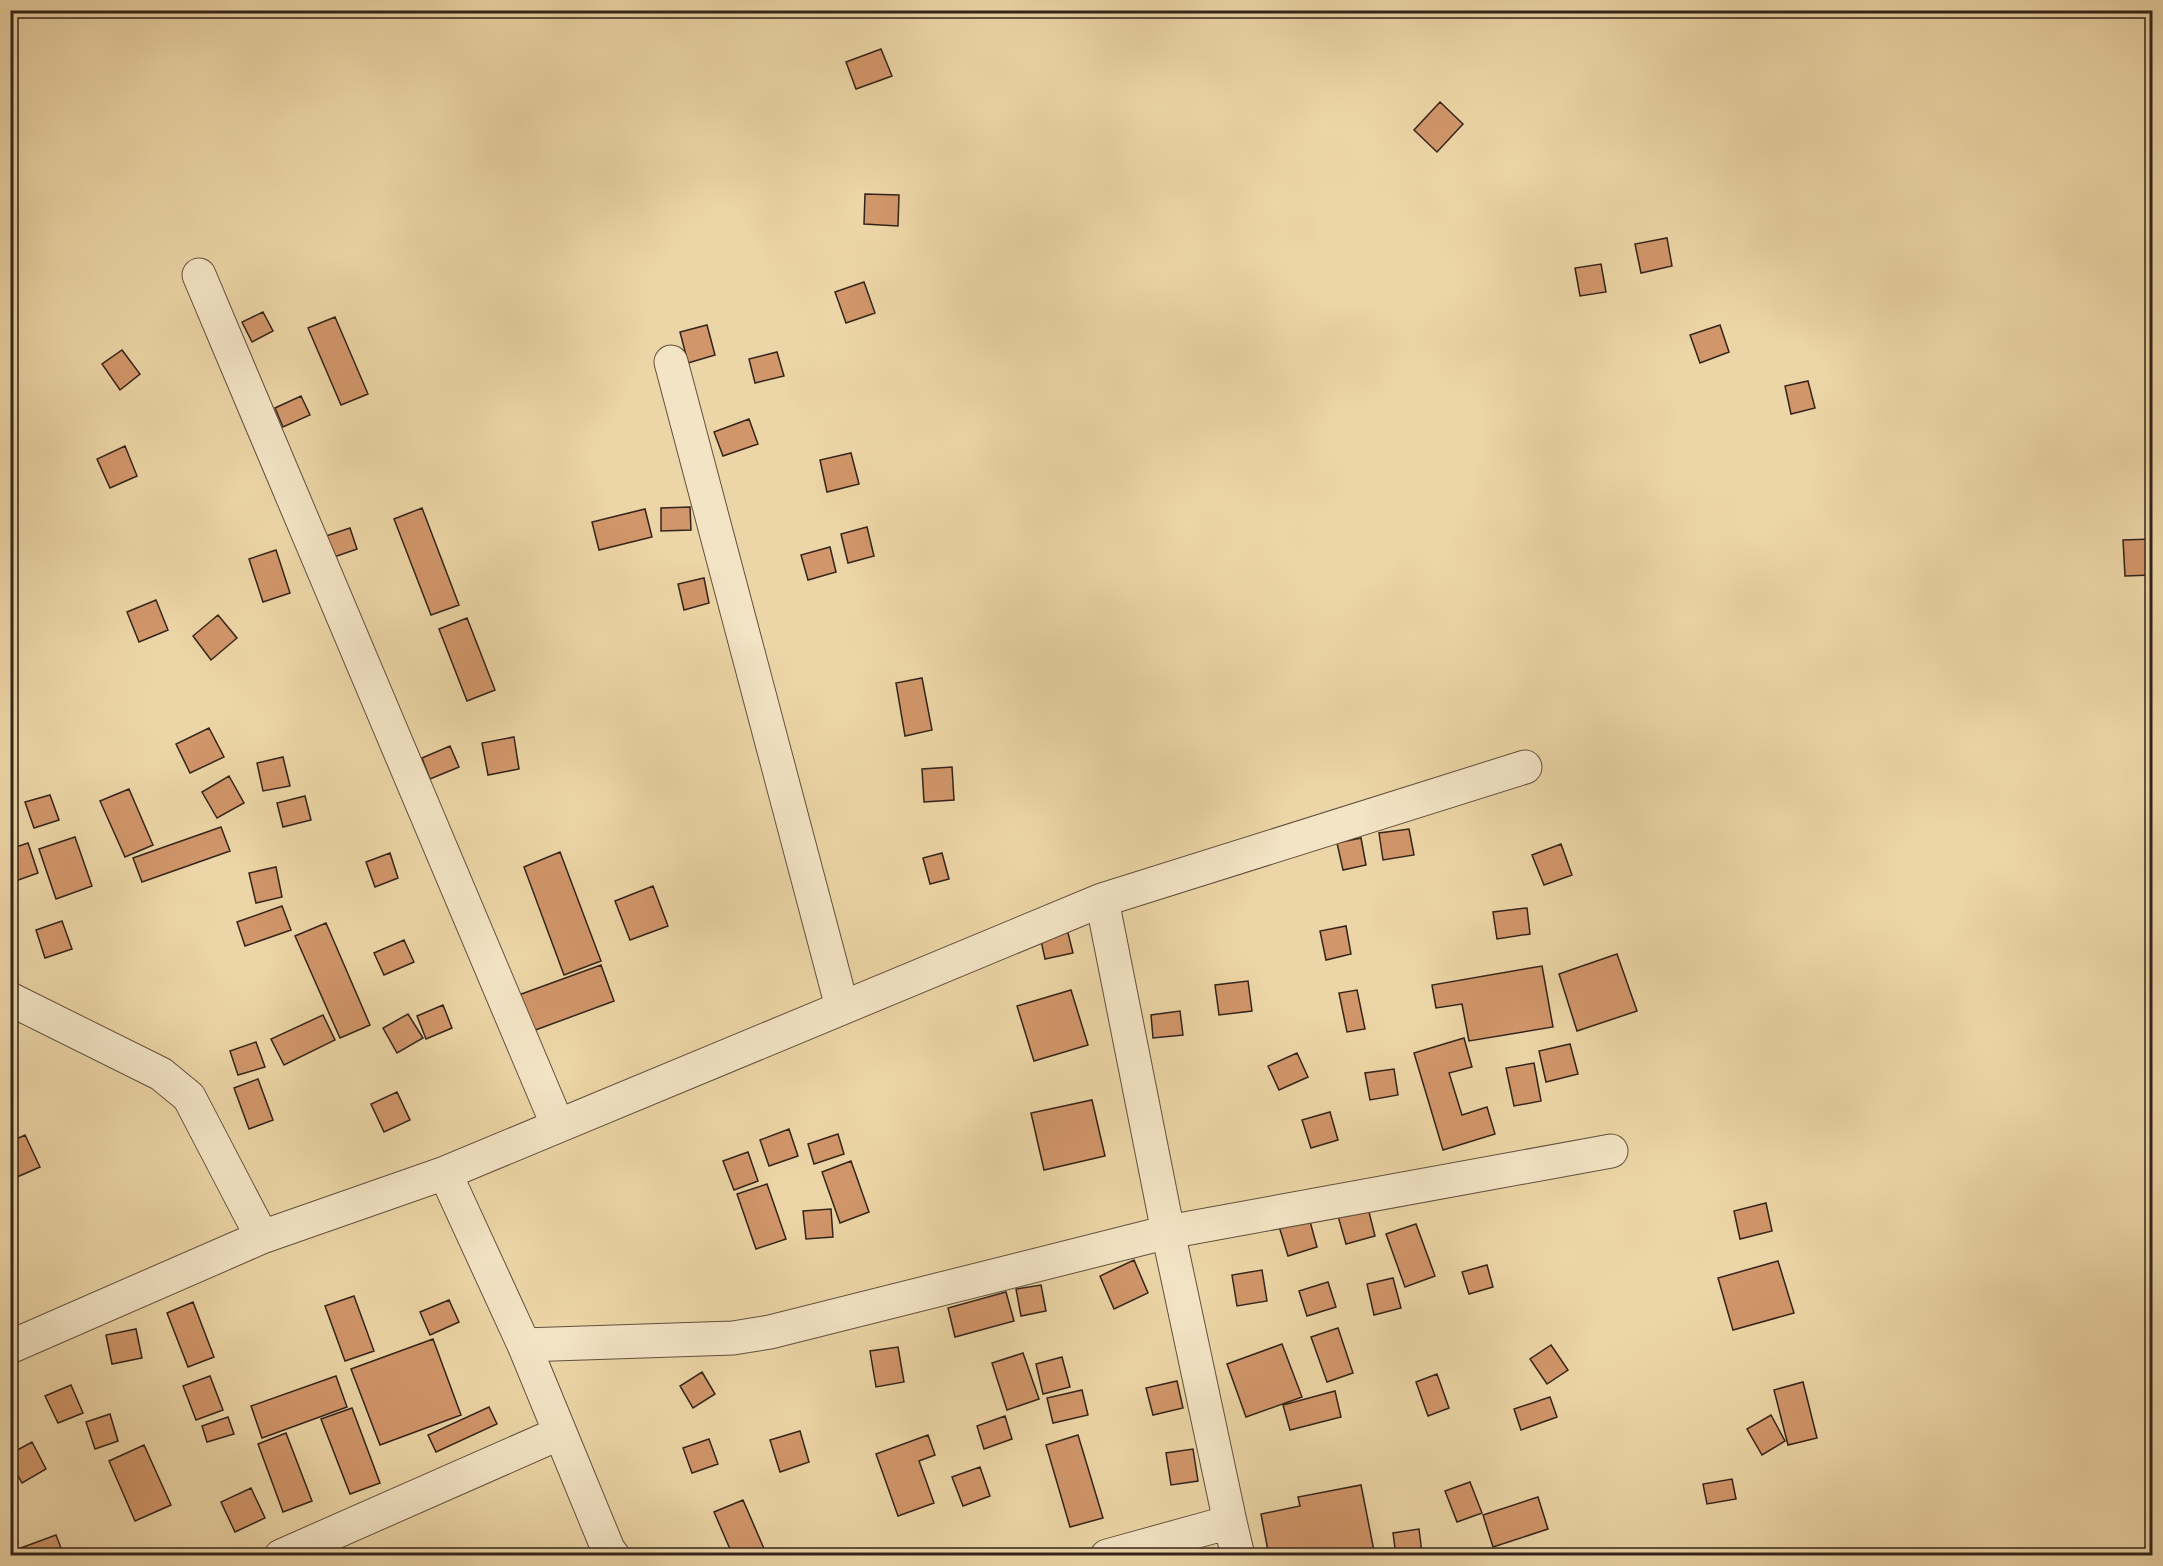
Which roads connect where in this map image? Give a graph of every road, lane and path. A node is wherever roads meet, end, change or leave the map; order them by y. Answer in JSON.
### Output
{"nodes":[{"id":1,"x":199,"y":275,"type":"dead end"},
{"id":2,"x":671,"y":362,"type":"dead end"},
{"id":3,"x":1526,"y":767,"type":"dead end"},
{"id":4,"x":1102,"y":900,"type":"junction"},
{"id":5,"x":10,"y":999,"type":"edge"},
{"id":6,"x":842,"y":1007,"type":"junction"},
{"id":7,"x":558,"y":1126,"type":"junction"},
{"id":8,"x":1611,"y":1151,"type":"dead end"},
{"id":9,"x":445,"y":1173,"type":"junction"},
{"id":10,"x":1168,"y":1232,"type":"junction"},
{"id":11,"x":262,"y":1237,"type":"junction"},
{"id":12,"x":524,"y":1345,"type":"junction"},
{"id":13,"x":10,"y":1347,"type":"edge"},
{"id":14,"x":560,"y":1433,"type":"junction"},
{"id":15,"x":1230,"y":1522,"type":"junction"},
{"id":16,"x":281,"y":1556,"type":"edge"},
{"id":17,"x":613,"y":1556,"type":"edge"},
{"id":18,"x":1107,"y":1556,"type":"edge"},
{"id":19,"x":1238,"y":1556,"type":"edge"}],
"edges":[{"from":1,"to":7,"type":"street"},
{"from":2,"to":6,"type":"street"},
{"from":3,"to":4,"type":"street"},
{"from":4,"to":6,"type":"street"},
{"from":4,"to":10,"type":"street"},
{"from":5,"to":11,"type":"street"},
{"from":6,"to":7,"type":"street"},
{"from":7,"to":9,"type":"street"},
{"from":8,"to":10,"type":"street"},
{"from":9,"to":11,"type":"street"},
{"from":9,"to":12,"type":"street"},
{"from":10,"to":12,"type":"street"},
{"from":10,"to":15,"type":"street"},
{"from":11,"to":13,"type":"street"},
{"from":12,"to":14,"type":"street"},
{"from":14,"to":16,"type":"street"},
{"from":14,"to":17,"type":"street"},
{"from":15,"to":18,"type":"street"},
{"from":15,"to":19,"type":"street"}]}
